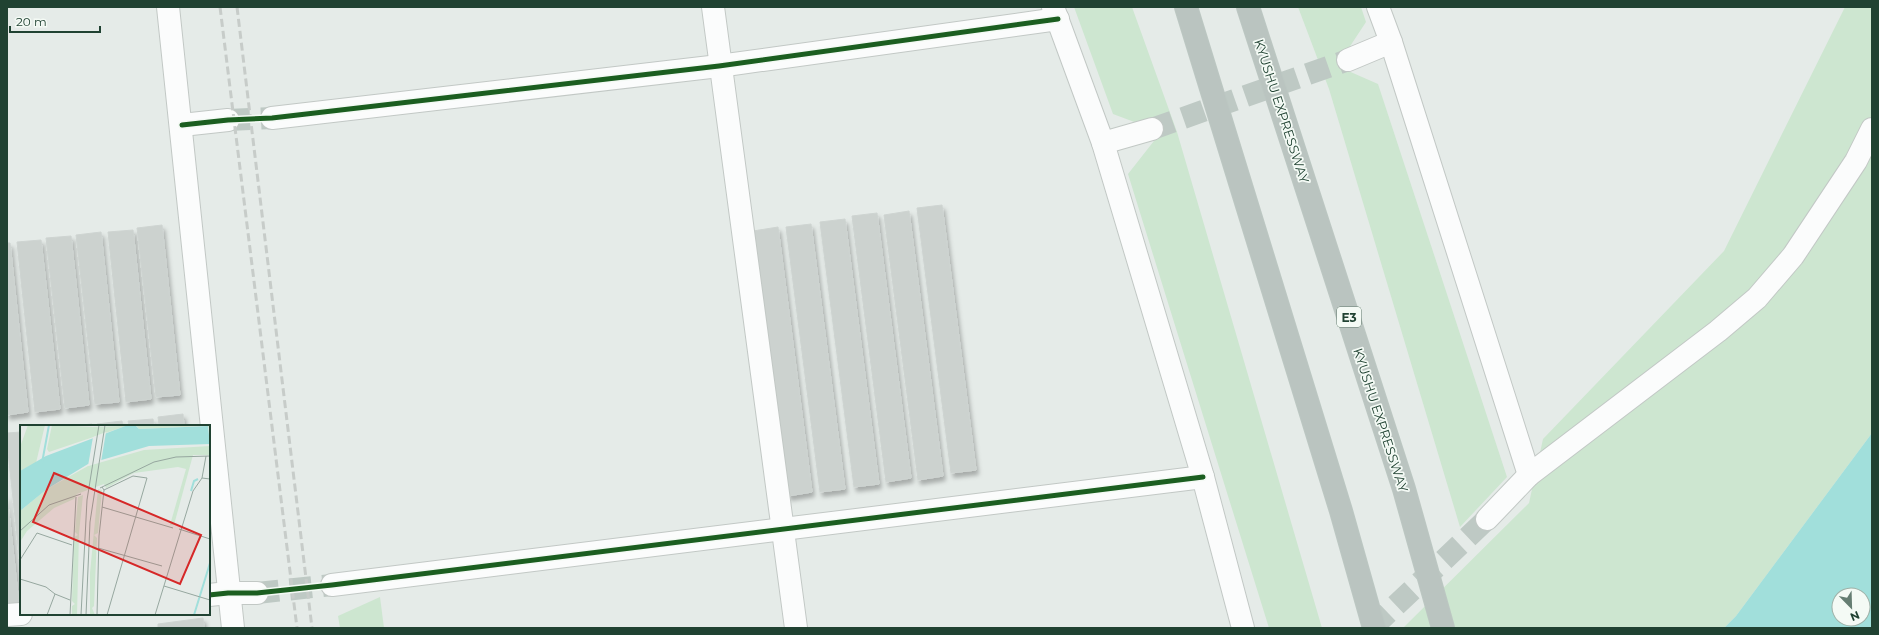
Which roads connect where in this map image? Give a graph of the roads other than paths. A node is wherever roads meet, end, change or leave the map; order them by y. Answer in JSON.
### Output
{"nodes":[{"id":1,"x":168,"y":7,"type":"edge"},
{"id":2,"x":713,"y":7,"type":"edge"},
{"id":3,"x":1186,"y":7,"type":"edge"},
{"id":4,"x":1248,"y":7,"type":"edge"},
{"id":5,"x":1378,"y":7,"type":"edge"},
{"id":6,"x":1055,"y":13,"type":"edge"},
{"id":7,"x":1391,"y":42,"type":"junction"},
{"id":8,"x":1348,"y":60,"type":"tunnel mouth"},
{"id":9,"x":719,"y":66,"type":"junction"},
{"id":10,"x":272,"y":118,"type":"tunnel mouth"},
{"id":11,"x":228,"y":120,"type":"tunnel mouth"},
{"id":12,"x":182,"y":125,"type":"junction"},
{"id":13,"x":1152,"y":129,"type":"tunnel mouth"},
{"id":14,"x":1872,"y":129,"type":"edge"},
{"id":15,"x":1103,"y":143,"type":"junction"},
{"id":16,"x":206,"y":425,"type":"edge"},
{"id":17,"x":1530,"y":475,"type":"junction"},
{"id":18,"x":1203,"y":477,"type":"junction"},
{"id":19,"x":210,"y":480,"type":"edge"},
{"id":20,"x":1487,"y":519,"type":"tunnel mouth"},
{"id":21,"x":783,"y":529,"type":"junction"},
{"id":22,"x":332,"y":585,"type":"tunnel mouth"},
{"id":23,"x":257,"y":593,"type":"tunnel mouth"},
{"id":24,"x":219,"y":594,"type":"edge"},
{"id":25,"x":20,"y":614,"type":"edge"},
{"id":26,"x":7,"y":615,"type":"edge"},
{"id":27,"x":233,"y":628,"type":"edge"},
{"id":28,"x":796,"y":628,"type":"edge"},
{"id":29,"x":1243,"y":628,"type":"edge"},
{"id":30,"x":1374,"y":628,"type":"edge"},
{"id":31,"x":1443,"y":628,"type":"edge"}],
"edges":[{"from":1,"to":12,"type":"street"},
{"from":2,"to":9,"type":"street"},
{"from":3,"to":30,"type":"highway"},
{"from":4,"to":31,"type":"highway","name":"KYUSHU EXPRESSWAY","number":"E3"},
{"from":5,"to":7,"type":"street"},
{"from":6,"to":9,"type":"street"},
{"from":6,"to":15,"type":"street"},
{"from":7,"to":8,"type":"street"},
{"from":7,"to":17,"type":"street"},
{"from":9,"to":10,"type":"street"},
{"from":9,"to":21,"type":"street"},
{"from":11,"to":12,"type":"street"},
{"from":12,"to":16,"type":"street"},
{"from":13,"to":15,"type":"street"},
{"from":14,"to":17,"type":"street"},
{"from":15,"to":18,"type":"street"},
{"from":17,"to":20,"type":"street"},
{"from":18,"to":21,"type":"street"},
{"from":18,"to":29,"type":"street"},
{"from":19,"to":24,"type":"street"},
{"from":21,"to":22,"type":"street"},
{"from":21,"to":28,"type":"street"},
{"from":23,"to":24,"type":"street"},
{"from":24,"to":27,"type":"street"},
{"from":25,"to":26,"type":"street"}]}
